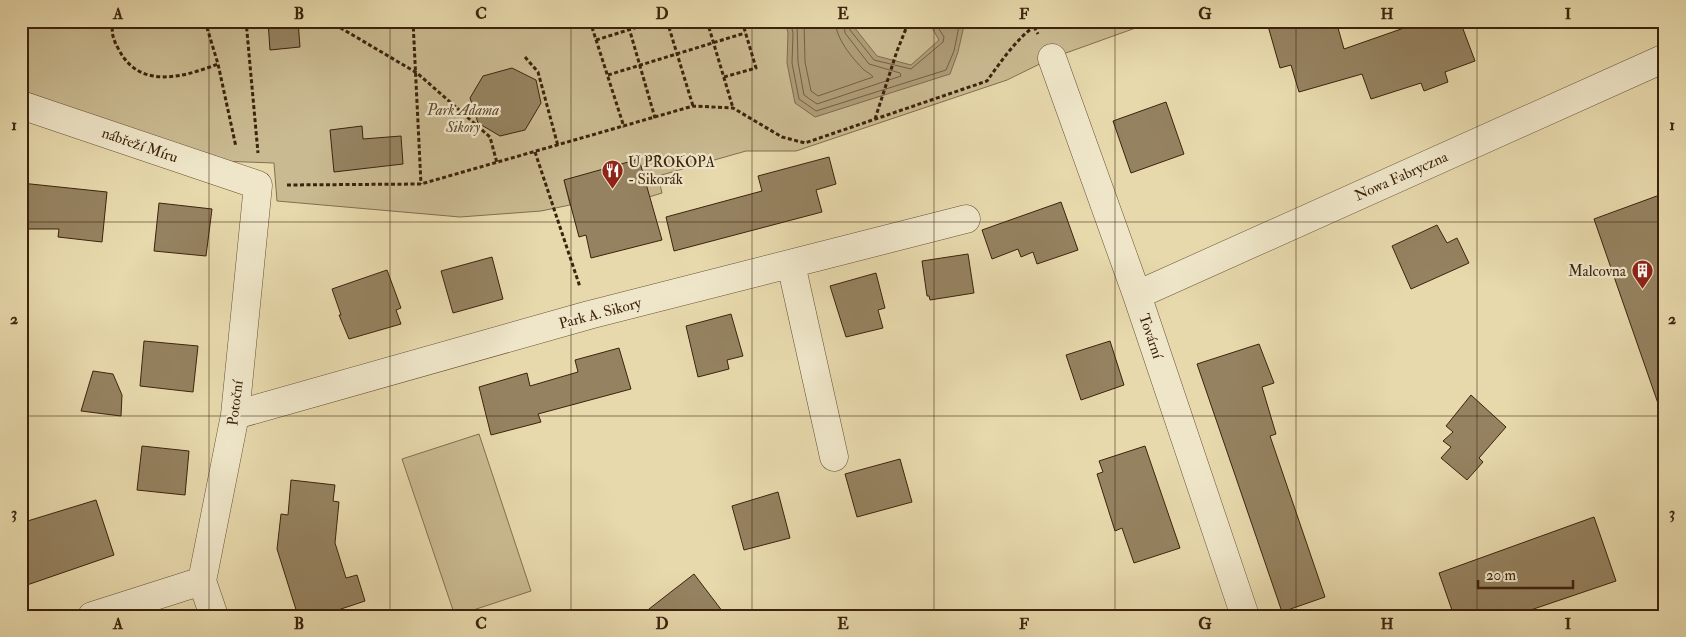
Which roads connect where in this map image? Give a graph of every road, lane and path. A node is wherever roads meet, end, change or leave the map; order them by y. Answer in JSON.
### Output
{"nodes":[{"id":1,"x":113,"y":21,"type":"edge"},
{"id":2,"x":205,"y":21,"type":"edge"},
{"id":3,"x":246,"y":21,"type":"edge"},
{"id":4,"x":329,"y":21,"type":"edge"},
{"id":5,"x":413,"y":21,"type":"edge"},
{"id":6,"x":590,"y":21,"type":"edge"},
{"id":7,"x":627,"y":21,"type":"edge"},
{"id":8,"x":657,"y":21,"type":"edge"},
{"id":9,"x":667,"y":21,"type":"edge"},
{"id":10,"x":707,"y":21,"type":"edge"},
{"id":11,"x":742,"y":21,"type":"edge"},
{"id":12,"x":909,"y":21,"type":"edge"},
{"id":13,"x":1043,"y":21,"type":"edge"},
{"id":14,"x":629,"y":29,"type":"junction"},
{"id":15,"x":745,"y":33,"type":"junction"},
{"id":16,"x":596,"y":40,"type":"junction"},
{"id":17,"x":713,"y":43,"type":"junction"},
{"id":18,"x":677,"y":54,"type":"junction"},
{"id":19,"x":525,"y":57,"type":"dead end"},
{"id":20,"x":1052,"y":58,"type":"dead end"},
{"id":21,"x":1665,"y":58,"type":"edge"},
{"id":22,"x":218,"y":64,"type":"junction"},
{"id":23,"x":640,"y":65,"type":"junction"},
{"id":24,"x":417,"y":73,"type":"junction"},
{"id":25,"x":608,"y":75,"type":"junction"},
{"id":26,"x":724,"y":77,"type":"junction"},
{"id":27,"x":21,"y":105,"type":"edge"},
{"id":28,"x":693,"y":106,"type":"junction"},
{"id":29,"x":733,"y":108,"type":"junction"},
{"id":30,"x":655,"y":118,"type":"junction"},
{"id":31,"x":875,"y":120,"type":"junction"},
{"id":32,"x":624,"y":127,"type":"junction"},
{"id":33,"x":558,"y":146,"type":"junction"},
{"id":34,"x":535,"y":152,"type":"junction"},
{"id":35,"x":497,"y":162,"type":"junction"},
{"id":36,"x":249,"y":182,"type":"junction"},
{"id":37,"x":421,"y":184,"type":"junction"},
{"id":38,"x":966,"y":219,"type":"dead end"},
{"id":39,"x":791,"y":264,"type":"junction"},
{"id":40,"x":1137,"y":294,"type":"junction"},
{"id":41,"x":589,"y":315,"type":"junction"},
{"id":42,"x":235,"y":415,"type":"junction"},
{"id":43,"x":834,"y":458,"type":"dead end"},
{"id":44,"x":202,"y":581,"type":"junction"},
{"id":45,"x":92,"y":616,"type":"edge"},
{"id":46,"x":214,"y":616,"type":"edge"},
{"id":47,"x":1245,"y":616,"type":"edge"}],
"edges":[{"from":1,"to":22,"type":"path"},
{"from":2,"to":22,"type":"path"},
{"from":3,"to":36,"type":"path"},
{"from":4,"to":24,"type":"path"},
{"from":5,"to":24,"type":"path"},
{"from":6,"to":16,"type":"path"},
{"from":7,"to":14,"type":"path"},
{"from":8,"to":14,"type":"path"},
{"from":9,"to":18,"type":"path"},
{"from":10,"to":17,"type":"path"},
{"from":11,"to":15,"type":"path"},
{"from":12,"to":31,"type":"path"},
{"from":13,"to":31,"type":"path"},
{"from":14,"to":16,"type":"path"},
{"from":14,"to":23,"type":"path"},
{"from":15,"to":17,"type":"path"},
{"from":15,"to":26,"type":"path"},
{"from":16,"to":25,"type":"path"},
{"from":17,"to":18,"type":"path"},
{"from":17,"to":26,"type":"path"},
{"from":18,"to":23,"type":"path"},
{"from":18,"to":28,"type":"path"},
{"from":19,"to":33,"type":"path"},
{"from":20,"to":40,"type":"street","name":"Tovární"},
{"from":21,"to":40,"type":"street","name":"Nowa Fabryczna"},
{"from":22,"to":36,"type":"path"},
{"from":23,"to":25,"type":"path"},
{"from":23,"to":30,"type":"path"},
{"from":24,"to":35,"type":"path"},
{"from":24,"to":37,"type":"path"},
{"from":25,"to":32,"type":"path"},
{"from":26,"to":29,"type":"path"},
{"from":27,"to":36,"type":"street","name":"nábřeží Míru"},
{"from":28,"to":29,"type":"path"},
{"from":28,"to":30,"type":"path"},
{"from":29,"to":31,"type":"path"},
{"from":30,"to":32,"type":"path"},
{"from":32,"to":33,"type":"path"},
{"from":33,"to":34,"type":"path"},
{"from":34,"to":35,"type":"path"},
{"from":34,"to":41,"type":"path"},
{"from":35,"to":37,"type":"path"},
{"from":36,"to":37,"type":"path"},
{"from":36,"to":42,"type":"street","name":"Potoční"},
{"from":38,"to":39,"type":"street","name":"Park A. Sikory"},
{"from":39,"to":41,"type":"street","name":"Park A. Sikory"},
{"from":39,"to":43,"type":"street"},
{"from":40,"to":47,"type":"street","name":"Tovární"},
{"from":41,"to":42,"type":"street","name":"Park A. Sikory"},
{"from":42,"to":44,"type":"street","name":"Potoční"},
{"from":44,"to":45,"type":"street"},
{"from":44,"to":46,"type":"street"}]}
